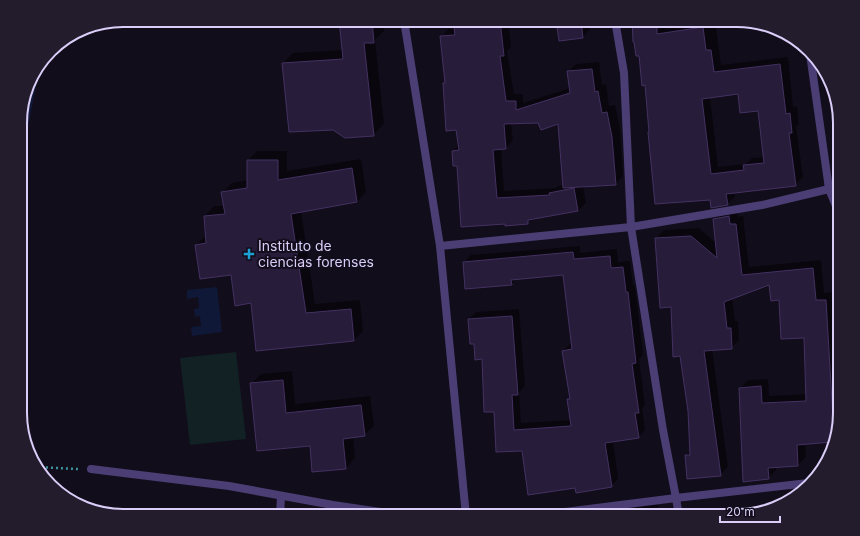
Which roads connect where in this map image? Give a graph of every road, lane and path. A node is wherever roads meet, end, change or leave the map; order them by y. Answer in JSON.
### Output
{"nodes":[{"id":1,"x":405,"y":27,"type":"edge"},
{"id":2,"x":616,"y":27,"type":"edge"},
{"id":3,"x":811,"y":63,"type":"edge"},
{"id":4,"x":829,"y":189,"type":"junction"},
{"id":5,"x":833,"y":189,"type":"edge"},
{"id":6,"x":833,"y":199,"type":"edge"},
{"id":7,"x":631,"y":227,"type":"junction"},
{"id":8,"x":440,"y":246,"type":"junction"},
{"id":9,"x":44,"y":467,"type":"edge"},
{"id":10,"x":91,"y":469,"type":"joint"},
{"id":11,"x":801,"y":484,"type":"edge"},
{"id":12,"x":281,"y":496,"type":"junction"},
{"id":13,"x":676,"y":498,"type":"junction"},
{"id":14,"x":280,"y":509,"type":"edge"},
{"id":15,"x":356,"y":509,"type":"edge"},
{"id":16,"x":465,"y":509,"type":"edge"},
{"id":17,"x":589,"y":509,"type":"edge"},
{"id":18,"x":678,"y":509,"type":"edge"}],
"edges":[{"from":1,"to":8,"type":"street"},
{"from":2,"to":7,"type":"street"},
{"from":3,"to":4,"type":"street"},
{"from":4,"to":5,"type":"street"},
{"from":4,"to":6,"type":"street"},
{"from":4,"to":7,"type":"street"},
{"from":7,"to":8,"type":"street"},
{"from":7,"to":13,"type":"street"},
{"from":8,"to":16,"type":"street"},
{"from":9,"to":10,"type":"path"},
{"from":10,"to":12,"type":"street"},
{"from":11,"to":13,"type":"street"},
{"from":12,"to":14,"type":"street"},
{"from":12,"to":15,"type":"street"},
{"from":13,"to":17,"type":"street"},
{"from":13,"to":18,"type":"street"}]}
